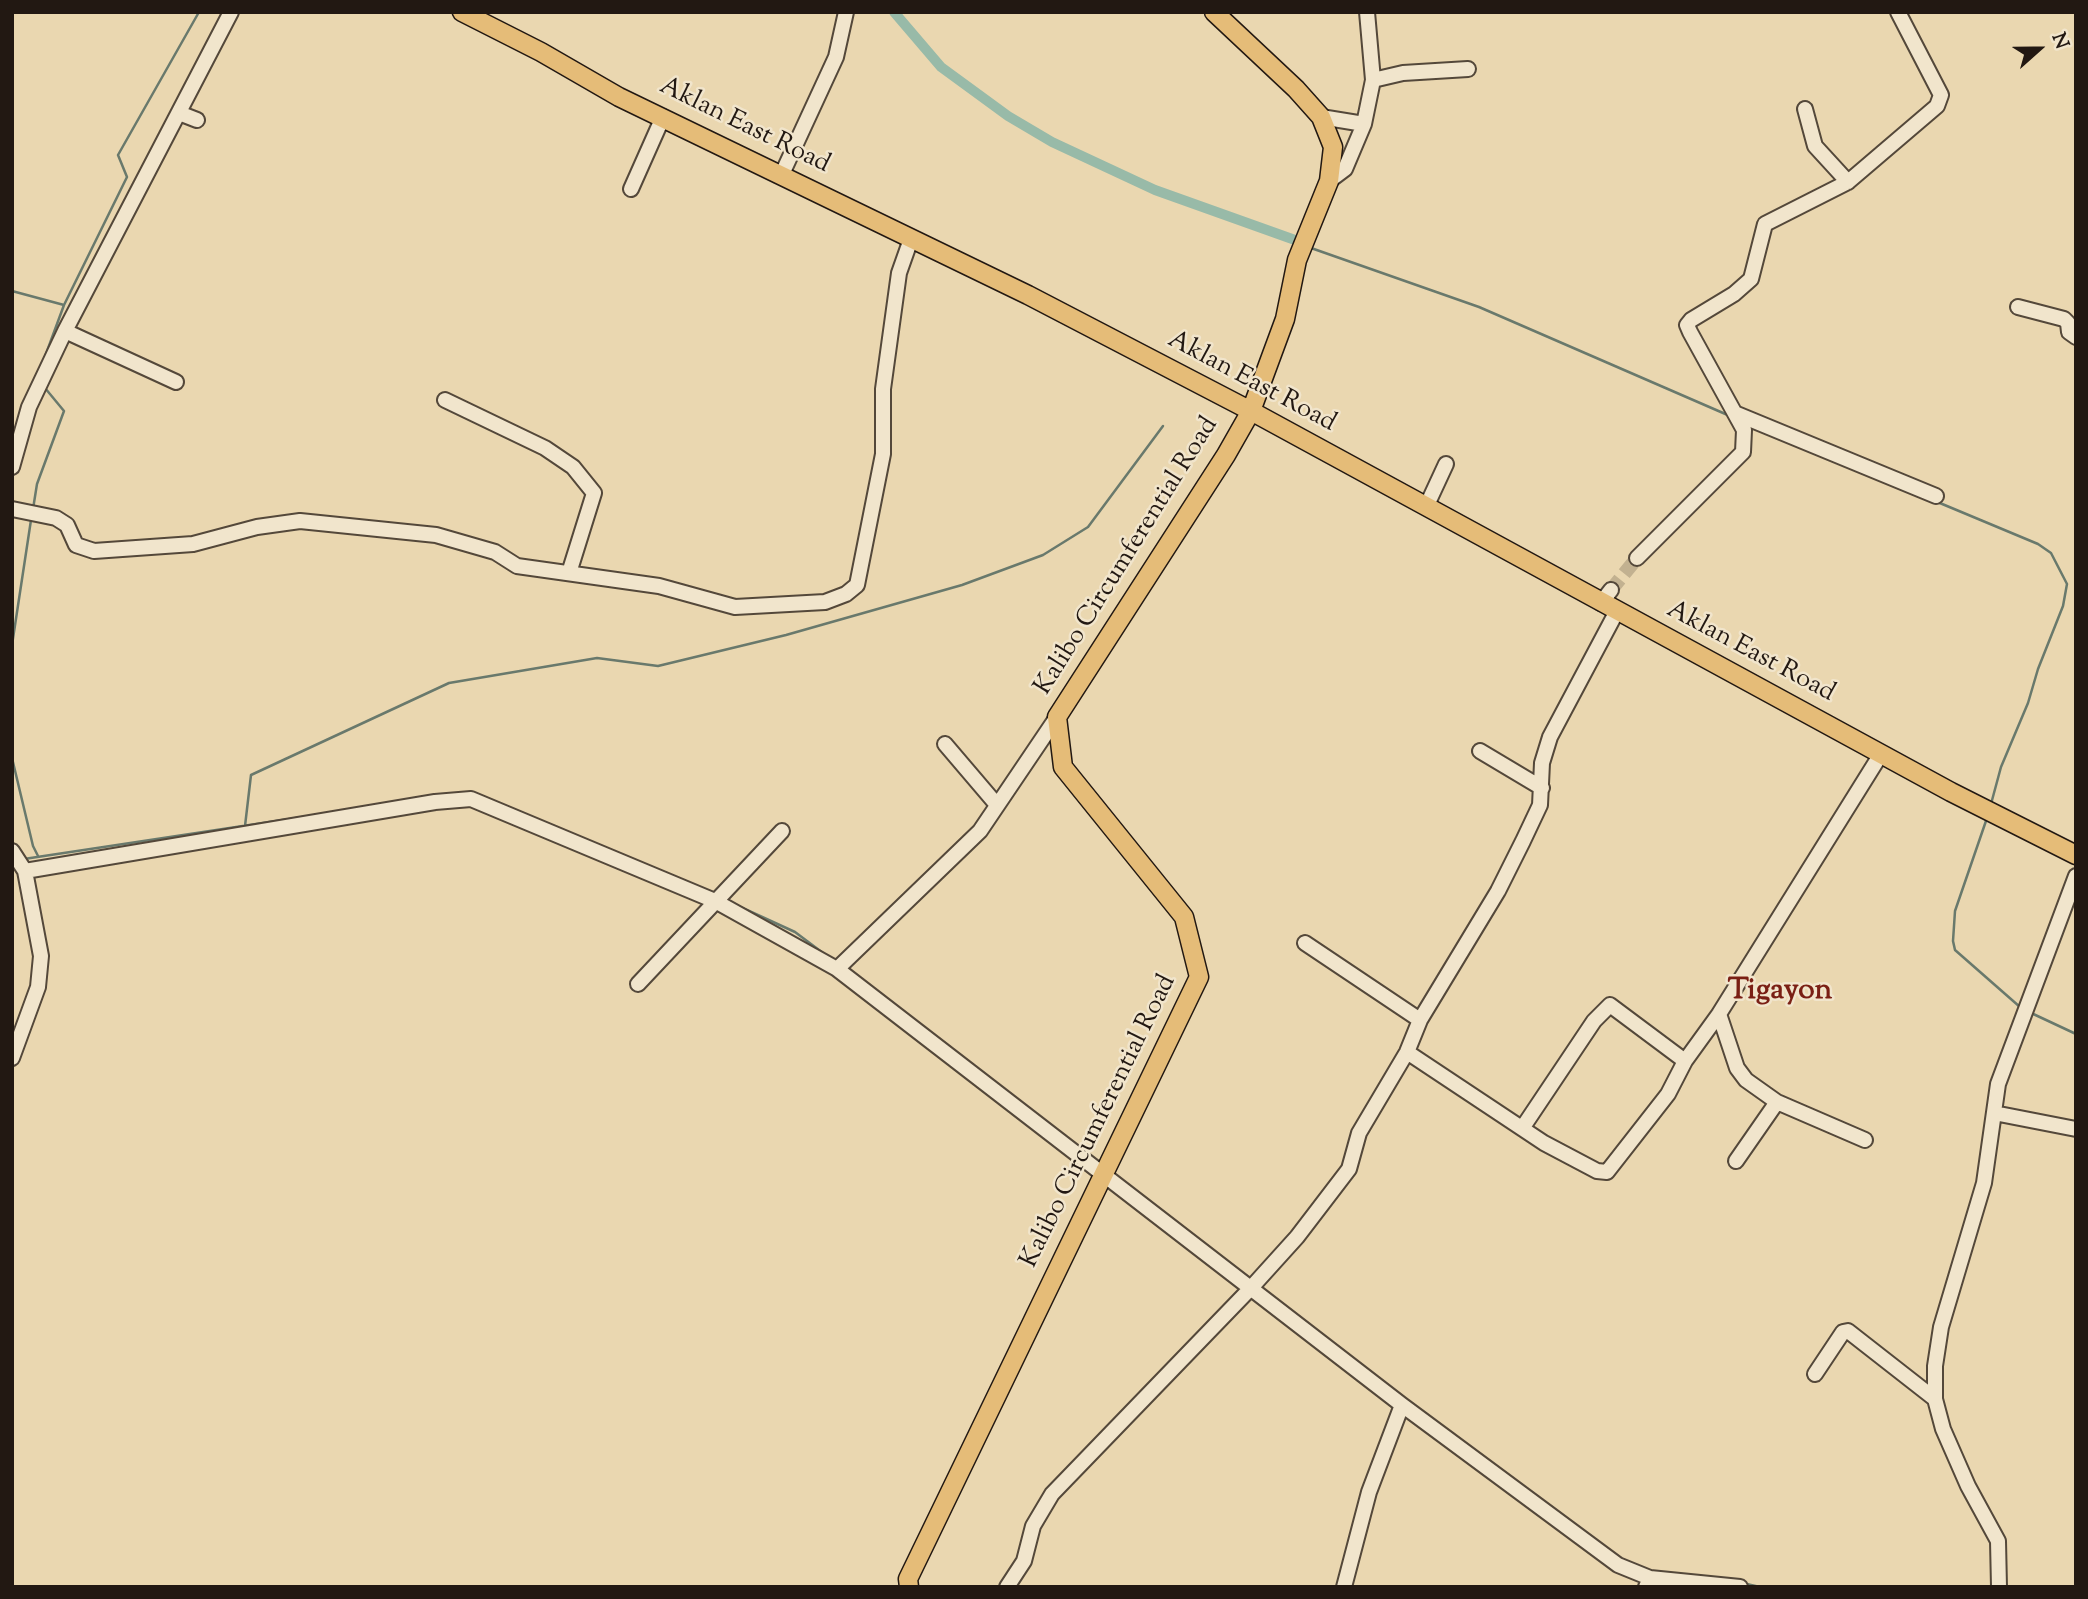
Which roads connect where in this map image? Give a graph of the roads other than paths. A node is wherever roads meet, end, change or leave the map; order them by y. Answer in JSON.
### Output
{"nodes":[{"id":1,"x":231,"y":12,"type":"edge"},
{"id":2,"x":462,"y":12,"type":"edge"},
{"id":3,"x":846,"y":12,"type":"edge"},
{"id":4,"x":1214,"y":12,"type":"edge"},
{"id":5,"x":1367,"y":12,"type":"edge"},
{"id":6,"x":1898,"y":12,"type":"edge"},
{"id":7,"x":1468,"y":69,"type":"dead end"},
{"id":8,"x":1373,"y":80,"type":"junction"},
{"id":9,"x":1805,"y":108,"type":"dead end"},
{"id":10,"x":179,"y":113,"type":"junction"},
{"id":11,"x":663,"y":117,"type":"junction"},
{"id":12,"x":1321,"y":117,"type":"junction"},
{"id":13,"x":197,"y":120,"type":"dead end"},
{"id":14,"x":1363,"y":124,"type":"junction"},
{"id":15,"x":782,"y":174,"type":"junction"},
{"id":16,"x":1329,"y":181,"type":"junction"},
{"id":17,"x":1848,"y":182,"type":"junction"},
{"id":18,"x":631,"y":189,"type":"dead end"},
{"id":19,"x":911,"y":239,"type":"junction"},
{"id":20,"x":2018,"y":307,"type":"dead end"},
{"id":21,"x":65,"y":331,"type":"junction"},
{"id":22,"x":2076,"y":337,"type":"edge"},
{"id":23,"x":176,"y":382,"type":"dead end"},
{"id":24,"x":444,"y":400,"type":"dead end"},
{"id":25,"x":1251,"y":411,"type":"junction"},
{"id":26,"x":1737,"y":414,"type":"junction"},
{"id":27,"x":1446,"y":464,"type":"dead end"},
{"id":28,"x":12,"y":467,"type":"edge"},
{"id":29,"x":1936,"y":496,"type":"dead end"},
{"id":30,"x":1427,"y":505,"type":"junction"},
{"id":31,"x":12,"y":509,"type":"edge"},
{"id":32,"x":1637,"y":558,"type":"tunnel mouth"},
{"id":33,"x":569,"y":573,"type":"junction"},
{"id":34,"x":1617,"y":611,"type":"junction"},
{"id":35,"x":1057,"y":717,"type":"junction"},
{"id":36,"x":944,"y":744,"type":"dead end"},
{"id":37,"x":1480,"y":751,"type":"dead end"},
{"id":38,"x":1881,"y":754,"type":"junction"},
{"id":39,"x":1542,"y":788,"type":"junction"},
{"id":40,"x":998,"y":805,"type":"junction"},
{"id":41,"x":782,"y":831,"type":"dead end"},
{"id":42,"x":12,"y":851,"type":"edge"},
{"id":43,"x":2076,"y":855,"type":"edge"},
{"id":44,"x":25,"y":871,"type":"junction"},
{"id":45,"x":2076,"y":876,"type":"edge"},
{"id":46,"x":715,"y":901,"type":"junction"},
{"id":47,"x":1305,"y":943,"type":"dead end"},
{"id":48,"x":837,"y":970,"type":"junction"},
{"id":49,"x":638,"y":984,"type":"dead end"},
{"id":50,"x":1719,"y":1014,"type":"junction"},
{"id":51,"x":1420,"y":1020,"type":"junction"},
{"id":52,"x":1407,"y":1052,"type":"junction"},
{"id":53,"x":12,"y":1058,"type":"edge"},
{"id":54,"x":1685,"y":1061,"type":"junction"},
{"id":55,"x":1777,"y":1102,"type":"junction"},
{"id":56,"x":1994,"y":1113,"type":"junction"},
{"id":57,"x":1524,"y":1127,"type":"junction"},
{"id":58,"x":2076,"y":1129,"type":"edge"},
{"id":59,"x":1865,"y":1140,"type":"dead end"},
{"id":60,"x":1736,"y":1161,"type":"dead end"},
{"id":61,"x":1104,"y":1175,"type":"junction"},
{"id":62,"x":1250,"y":1289,"type":"junction"},
{"id":63,"x":1815,"y":1374,"type":"dead end"},
{"id":64,"x":1935,"y":1399,"type":"junction"},
{"id":65,"x":1402,"y":1405,"type":"junction"},
{"id":66,"x":1648,"y":1582,"type":"edge"},
{"id":67,"x":909,"y":1587,"type":"edge"},
{"id":68,"x":1007,"y":1587,"type":"edge"},
{"id":69,"x":1344,"y":1587,"type":"edge"},
{"id":70,"x":1740,"y":1587,"type":"edge"},
{"id":71,"x":1999,"y":1587,"type":"edge"}],
"edges":[{"from":1,"to":10,"type":"street"},
{"from":2,"to":11,"type":"main road","name":"Aklan East Road"},
{"from":3,"to":15,"type":"street"},
{"from":4,"to":12,"type":"main road","name":"Kalibo Circumferential Road"},
{"from":5,"to":8,"type":"street"},
{"from":6,"to":17,"type":"street"},
{"from":7,"to":8,"type":"street"},
{"from":8,"to":14,"type":"street"},
{"from":9,"to":17,"type":"street"},
{"from":10,"to":13,"type":"street"},
{"from":10,"to":21,"type":"street"},
{"from":11,"to":15,"type":"main road","name":"Aklan East Road"},
{"from":11,"to":18,"type":"street"},
{"from":12,"to":14,"type":"street"},
{"from":12,"to":16,"type":"main road","name":"Kalibo Circumferential Road"},
{"from":14,"to":16,"type":"street"},
{"from":15,"to":19,"type":"main road","name":"Aklan East Road"},
{"from":16,"to":25,"type":"main road","name":"Kalibo Circumferential Road"},
{"from":17,"to":26,"type":"street"},
{"from":19,"to":25,"type":"main road","name":"Aklan East Road"},
{"from":19,"to":33,"type":"street"},
{"from":20,"to":22,"type":"street"},
{"from":21,"to":23,"type":"street"},
{"from":21,"to":28,"type":"street"},
{"from":24,"to":33,"type":"street"},
{"from":25,"to":30,"type":"main road","name":"Aklan East Road"},
{"from":25,"to":35,"type":"main road","name":"Kalibo Circumferential Road"},
{"from":26,"to":29,"type":"street"},
{"from":26,"to":32,"type":"street"},
{"from":27,"to":30,"type":"street"},
{"from":30,"to":34,"type":"main road","name":"Aklan East Road"},
{"from":31,"to":33,"type":"street"},
{"from":34,"to":38,"type":"main road","name":"Aklan East Road"},
{"from":34,"to":39,"type":"street"},
{"from":35,"to":40,"type":"street"},
{"from":35,"to":61,"type":"main road","name":"Kalibo Circumferential Road"},
{"from":36,"to":40,"type":"street"},
{"from":37,"to":39,"type":"street"},
{"from":38,"to":43,"type":"main road","name":"Aklan East Road"},
{"from":38,"to":50,"type":"street"},
{"from":39,"to":51,"type":"street"},
{"from":40,"to":48,"type":"street"},
{"from":41,"to":46,"type":"street"},
{"from":42,"to":44,"type":"street"},
{"from":44,"to":46,"type":"street"},
{"from":44,"to":53,"type":"street"},
{"from":45,"to":56,"type":"street"},
{"from":46,"to":48,"type":"street"},
{"from":46,"to":49,"type":"street"},
{"from":47,"to":51,"type":"street"},
{"from":48,"to":61,"type":"street"},
{"from":50,"to":54,"type":"street"},
{"from":50,"to":55,"type":"street"},
{"from":51,"to":52,"type":"street"},
{"from":52,"to":57,"type":"street"},
{"from":52,"to":62,"type":"street"},
{"from":54,"to":57,"type":"street"},
{"from":54,"to":57,"type":"street"},
{"from":55,"to":59,"type":"street"},
{"from":55,"to":60,"type":"street"},
{"from":56,"to":58,"type":"street"},
{"from":56,"to":64,"type":"street"},
{"from":61,"to":62,"type":"street"},
{"from":61,"to":67,"type":"main road","name":"Kalibo Circumferential Road"},
{"from":62,"to":65,"type":"street"},
{"from":62,"to":68,"type":"street"},
{"from":63,"to":64,"type":"street"},
{"from":64,"to":71,"type":"street"},
{"from":65,"to":66,"type":"street"},
{"from":65,"to":69,"type":"street"},
{"from":66,"to":70,"type":"street"}]}
